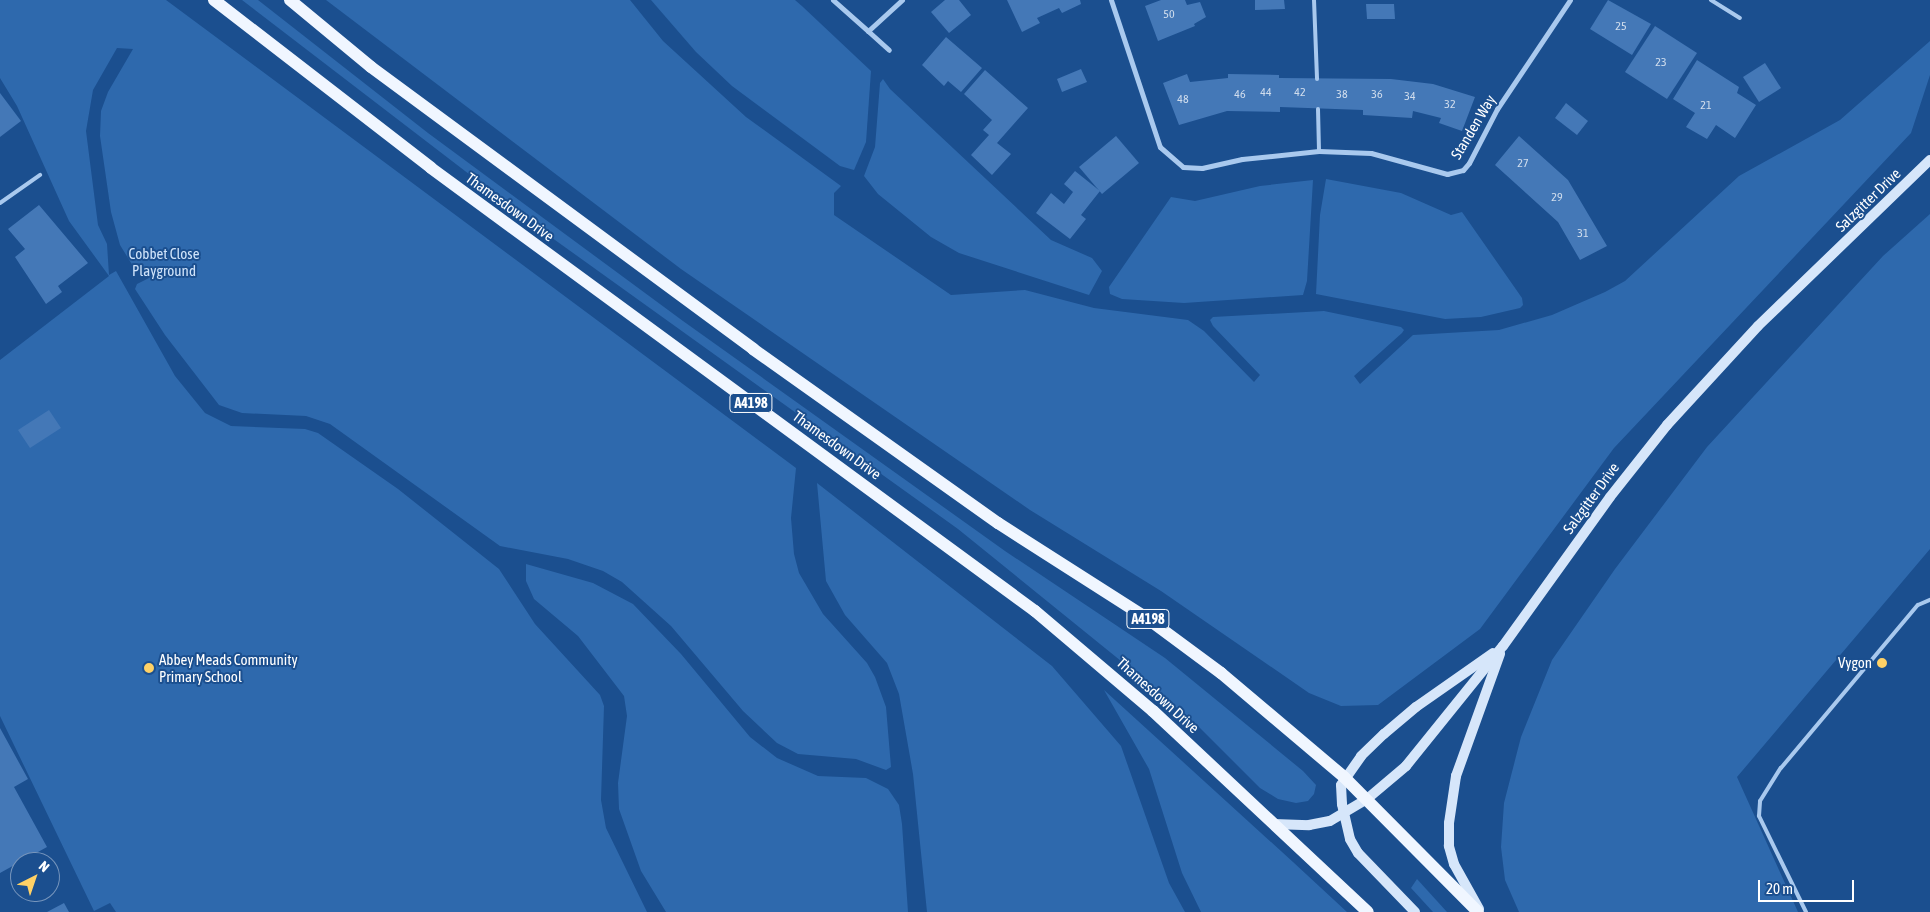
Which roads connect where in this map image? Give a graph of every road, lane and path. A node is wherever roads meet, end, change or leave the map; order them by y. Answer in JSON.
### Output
{"nodes":[{"id":1,"x":214,"y":0,"type":"edge"},
{"id":2,"x":290,"y":0,"type":"edge"},
{"id":3,"x":833,"y":0,"type":"edge"},
{"id":4,"x":902,"y":0,"type":"edge"},
{"id":5,"x":1111,"y":0,"type":"edge"},
{"id":6,"x":1314,"y":0,"type":"edge"},
{"id":7,"x":1570,"y":0,"type":"edge"},
{"id":8,"x":1711,"y":0,"type":"edge"},
{"id":9,"x":1740,"y":18,"type":"dead end"},
{"id":10,"x":868,"y":31,"type":"junction"},
{"id":11,"x":889,"y":50,"type":"dead end"},
{"id":12,"x":1317,"y":80,"type":"dead end"},
{"id":13,"x":1318,"y":109,"type":"dead end"},
{"id":14,"x":1320,"y":150,"type":"junction"},
{"id":15,"x":1930,"y":160,"type":"edge"},
{"id":16,"x":40,"y":175,"type":"dead end"},
{"id":17,"x":0,"y":203,"type":"edge"},
{"id":18,"x":1930,"y":595,"type":"edge"},
{"id":19,"x":1930,"y":600,"type":"edge"},
{"id":20,"x":1925,"y":602,"type":"junction"},
{"id":21,"x":1503,"y":646,"type":"junction"},
{"id":22,"x":1344,"y":777,"type":"junction"},
{"id":23,"x":1367,"y":799,"type":"junction"},
{"id":24,"x":1344,"y":814,"type":"junction"},
{"id":25,"x":1274,"y":824,"type":"junction"},
{"id":26,"x":1368,"y":912,"type":"edge"},
{"id":27,"x":1415,"y":912,"type":"edge"},
{"id":28,"x":1479,"y":912,"type":"edge"},
{"id":29,"x":1806,"y":912,"type":"edge"}],
"edges":[{"from":1,"to":25,"type":"main road","name":"Thamesdown Drive","number":"A4198"},
{"from":2,"to":22,"type":"main road","name":"Thamesdown Drive","number":"A4198"},
{"from":3,"to":10,"type":"street"},
{"from":4,"to":10,"type":"street"},
{"from":5,"to":14,"type":"street","name":"Standen Way"},
{"from":6,"to":12,"type":"lane"},
{"from":7,"to":14,"type":"street","name":"Standen Way"},
{"from":8,"to":9,"type":"lane"},
{"from":10,"to":11,"type":"street"},
{"from":13,"to":14,"type":"lane"},
{"from":15,"to":21,"type":"street","name":"Salzgitter Drive"},
{"from":16,"to":17,"type":"lane"},
{"from":18,"to":20,"type":"lane"},
{"from":19,"to":20,"type":"lane"},
{"from":20,"to":29,"type":"lane"},
{"from":21,"to":22,"type":"street"},
{"from":21,"to":23,"type":"street","name":"Salzgitter Drive"},
{"from":21,"to":28,"type":"street"},
{"from":22,"to":23,"type":"main road","number":"A4198"},
{"from":22,"to":24,"type":"street"},
{"from":23,"to":24,"type":"street","name":"Salzgitter Drive"},
{"from":23,"to":28,"type":"main road","number":"A4198"},
{"from":24,"to":25,"type":"street","name":"Salzgitter Drive"},
{"from":24,"to":27,"type":"street"},
{"from":25,"to":26,"type":"main road","name":"Thamesdown Drive","number":"A4198"}]}
